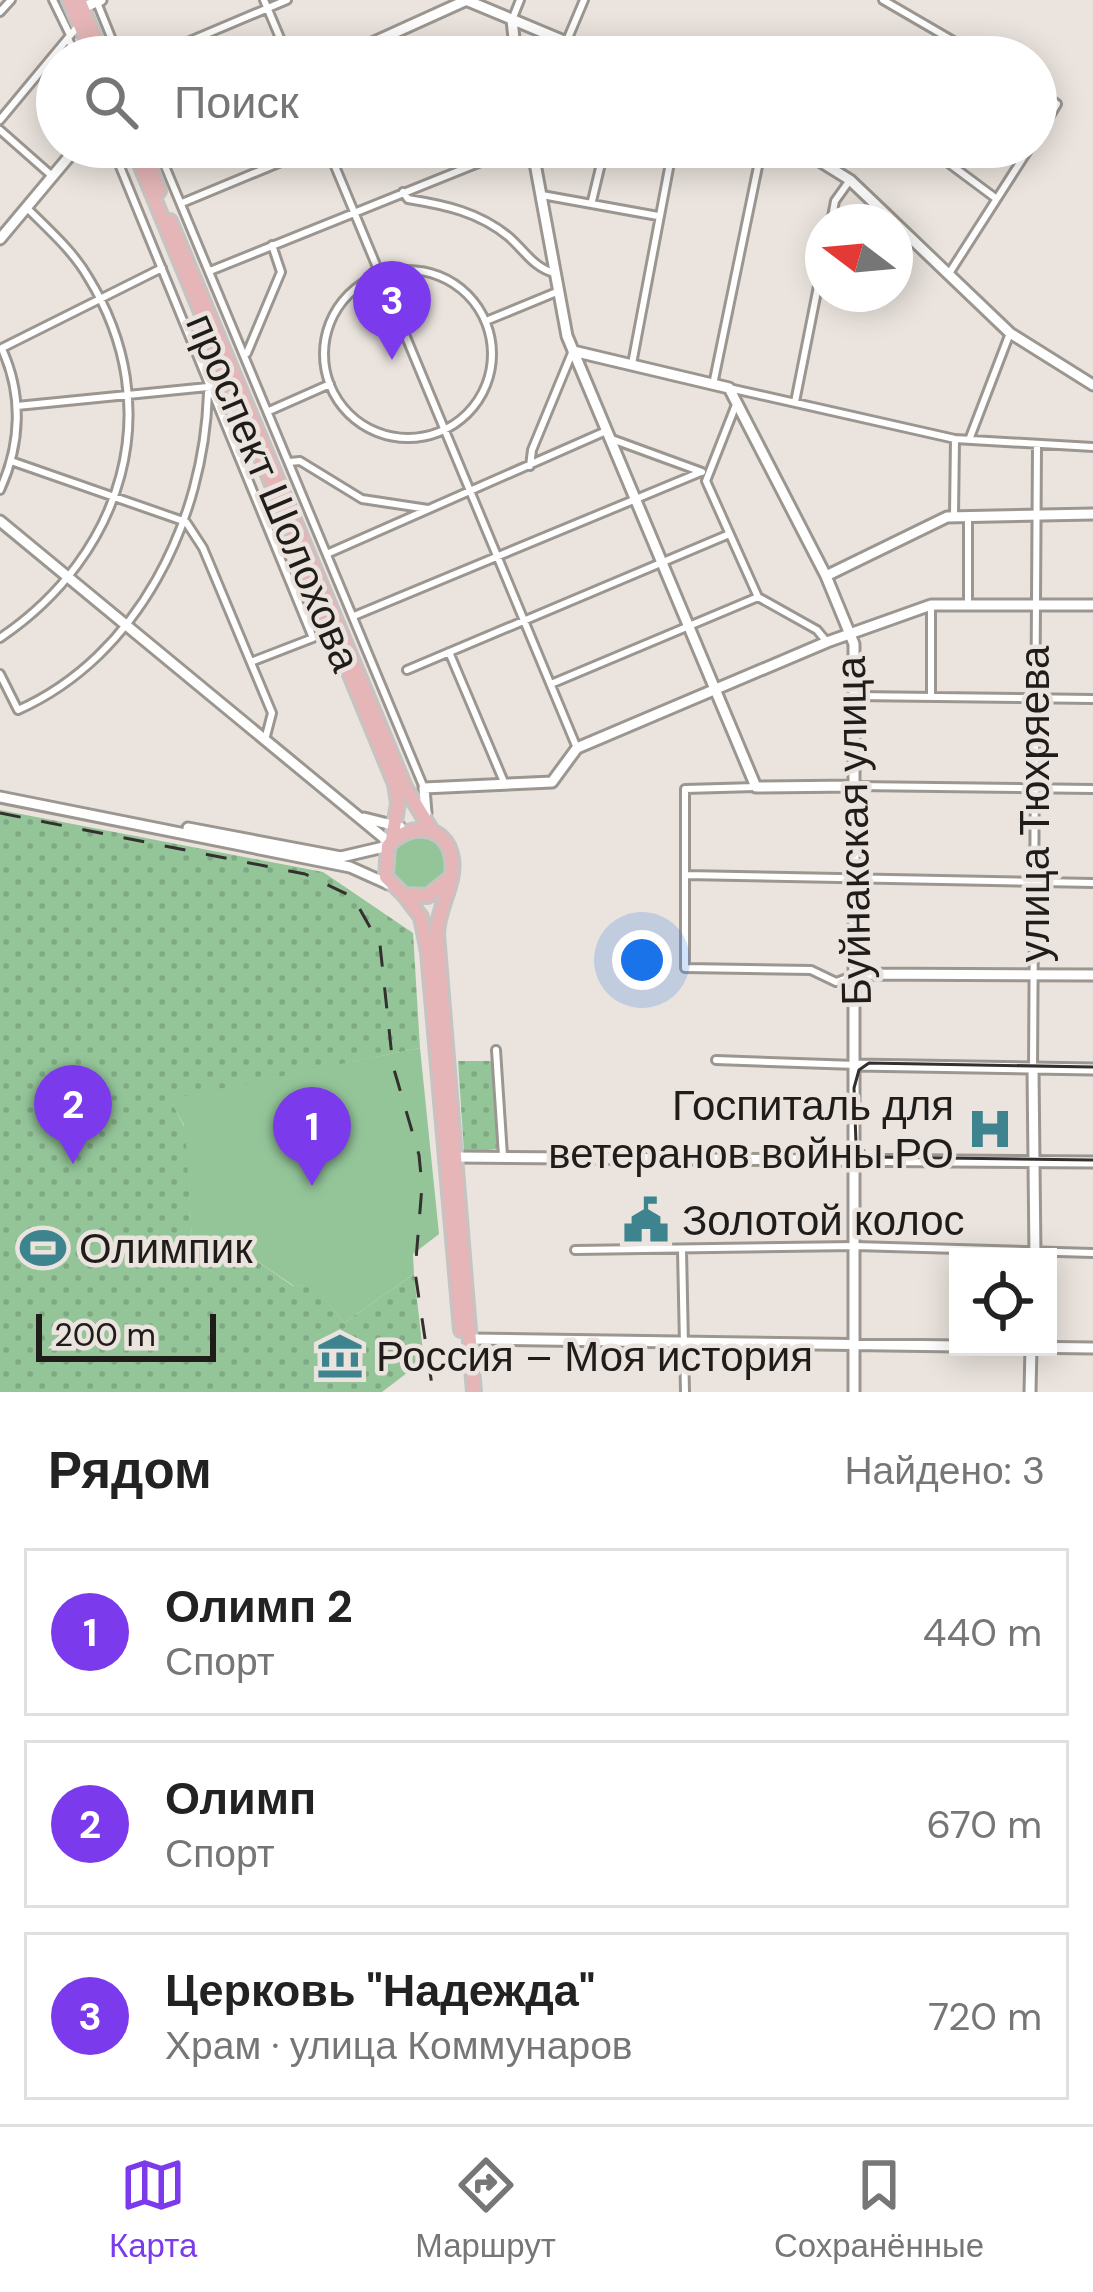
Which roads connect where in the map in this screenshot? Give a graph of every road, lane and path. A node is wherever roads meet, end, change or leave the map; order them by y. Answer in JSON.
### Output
{"nodes":[{"id":1,"x":11,"y":0,"type":"edge"},
{"id":2,"x":53,"y":0,"type":"edge"},
{"id":3,"x":69,"y":0,"type":"edge"},
{"id":4,"x":287,"y":0,"type":"edge"},
{"id":5,"x":466,"y":0,"type":"edge"},
{"id":6,"x":520,"y":0,"type":"edge"},
{"id":7,"x":584,"y":0,"type":"edge"},
{"id":8,"x":887,"y":1,"type":"edge"},
{"id":9,"x":91,"y":2,"type":"edge"},
{"id":10,"x":266,"y":4,"type":"edge"},
{"id":11,"x":0,"y":12,"type":"edge"},
{"id":12,"x":512,"y":20,"type":"junction"},
{"id":13,"x":73,"y":32,"type":"junction"},
{"id":14,"x":70,"y":36,"type":"edge"},
{"id":15,"x":73,"y":36,"type":"edge"},
{"id":16,"x":76,"y":36,"type":"edge"},
{"id":17,"x":99,"y":36,"type":"edge"},
{"id":18,"x":108,"y":36,"type":"edge"},
{"id":19,"x":197,"y":36,"type":"edge"},
{"id":20,"x":279,"y":36,"type":"edge"},
{"id":21,"x":387,"y":36,"type":"edge"},
{"id":22,"x":514,"y":36,"type":"edge"},
{"id":23,"x":554,"y":36,"type":"edge"},
{"id":24,"x":569,"y":36,"type":"edge"},
{"id":25,"x":946,"y":36,"type":"edge"},
{"id":26,"x":36,"y":77,"type":"edge"},
{"id":27,"x":0,"y":120,"type":"edge"},
{"id":28,"x":0,"y":130,"type":"edge"},
{"id":29,"x":36,"y":162,"type":"edge"},
{"id":30,"x":43,"y":168,"type":"edge"},
{"id":31,"x":59,"y":168,"type":"edge"},
{"id":32,"x":121,"y":168,"type":"edge"},
{"id":33,"x":141,"y":168,"type":"edge"},
{"id":34,"x":151,"y":168,"type":"edge"},
{"id":35,"x":166,"y":168,"type":"edge"},
{"id":36,"x":266,"y":168,"type":"edge"},
{"id":37,"x":336,"y":168,"type":"edge"},
{"id":38,"x":464,"y":168,"type":"edge"},
{"id":39,"x":536,"y":168,"type":"edge"},
{"id":40,"x":599,"y":168,"type":"edge"},
{"id":41,"x":668,"y":168,"type":"edge"},
{"id":42,"x":758,"y":168,"type":"edge"},
{"id":43,"x":831,"y":168,"type":"edge"},
{"id":44,"x":955,"y":168,"type":"edge"},
{"id":45,"x":1015,"y":168,"type":"edge"},
{"id":46,"x":52,"y":176,"type":"junction"},
{"id":47,"x":850,"y":180,"type":"junction"},
{"id":48,"x":403,"y":192,"type":"junction"},
{"id":49,"x":542,"y":194,"type":"junction"},
{"id":50,"x":994,"y":197,"type":"junction"},
{"id":51,"x":592,"y":202,"type":"junction"},
{"id":52,"x":182,"y":203,"type":"junction"},
{"id":53,"x":834,"y":204,"type":"edge"},
{"id":54,"x":875,"y":204,"type":"edge"},
{"id":55,"x":26,"y":207,"type":"junction"},
{"id":56,"x":354,"y":211,"type":"junction"},
{"id":57,"x":658,"y":216,"type":"junction"},
{"id":58,"x":0,"y":239,"type":"edge"},
{"id":59,"x":913,"y":241,"type":"edge"},
{"id":60,"x":272,"y":245,"type":"junction"},
{"id":61,"x":162,"y":268,"type":"junction"},
{"id":62,"x":210,"y":272,"type":"junction"},
{"id":63,"x":382,"y":274,"type":"junction"},
{"id":64,"x":554,"y":274,"type":"junction"},
{"id":65,"x":948,"y":275,"type":"junction"},
{"id":66,"x":559,"y":291,"type":"junction"},
{"id":67,"x":100,"y":299,"type":"junction"},
{"id":68,"x":813,"y":312,"type":"edge"},
{"id":69,"x":485,"y":321,"type":"junction"},
{"id":70,"x":1010,"y":333,"type":"junction"},
{"id":71,"x":1,"y":346,"type":"edge"},
{"id":72,"x":573,"y":351,"type":"junction"},
{"id":73,"x":245,"y":355,"type":"junction"},
{"id":74,"x":632,"y":364,"type":"junction"},
{"id":75,"x":714,"y":380,"type":"junction"},
{"id":76,"x":330,"y":384,"type":"junction"},
{"id":77,"x":228,"y":385,"type":"junction"},
{"id":78,"x":1093,"y":385,"type":"edge"},
{"id":79,"x":208,"y":387,"type":"junction"},
{"id":80,"x":730,"y":388,"type":"junction"},
{"id":81,"x":127,"y":397,"type":"junction"},
{"id":82,"x":738,"y":399,"type":"junction"},
{"id":83,"x":795,"y":402,"type":"junction"},
{"id":84,"x":17,"y":406,"type":"junction"},
{"id":85,"x":269,"y":411,"type":"junction"},
{"id":86,"x":445,"y":428,"type":"junction"},
{"id":87,"x":607,"y":434,"type":"junction"},
{"id":88,"x":955,"y":439,"type":"junction"},
{"id":89,"x":968,"y":440,"type":"junction"},
{"id":90,"x":1036,"y":446,"type":"junction"},
{"id":91,"x":1093,"y":447,"type":"edge"},
{"id":92,"x":11,"y":461,"type":"junction"},
{"id":93,"x":289,"y":462,"type":"junction"},
{"id":94,"x":530,"y":466,"type":"junction"},
{"id":95,"x":703,"y":473,"type":"junction"},
{"id":96,"x":0,"y":490,"type":"edge"},
{"id":97,"x":472,"y":493,"type":"junction"},
{"id":98,"x":116,"y":496,"type":"junction"},
{"id":99,"x":635,"y":500,"type":"junction"},
{"id":100,"x":429,"y":510,"type":"junction"},
{"id":101,"x":968,"y":514,"type":"junction"},
{"id":102,"x":1036,"y":514,"type":"junction"},
{"id":103,"x":1093,"y":514,"type":"edge"},
{"id":104,"x":954,"y":516,"type":"junction"},
{"id":105,"x":0,"y":521,"type":"edge"},
{"id":106,"x":186,"y":522,"type":"junction"},
{"id":107,"x":728,"y":535,"type":"junction"},
{"id":108,"x":328,"y":553,"type":"junction"},
{"id":109,"x":497,"y":556,"type":"junction"},
{"id":110,"x":662,"y":562,"type":"junction"},
{"id":111,"x":826,"y":576,"type":"junction"},
{"id":112,"x":69,"y":580,"type":"junction"},
{"id":113,"x":758,"y":597,"type":"junction"},
{"id":114,"x":968,"y":603,"type":"junction"},
{"id":115,"x":1035,"y":604,"type":"junction"},
{"id":116,"x":931,"y":605,"type":"junction"},
{"id":117,"x":1093,"y":605,"type":"edge"},
{"id":118,"x":354,"y":616,"type":"junction"},
{"id":119,"x":525,"y":620,"type":"junction"},
{"id":120,"x":123,"y":624,"type":"junction"},
{"id":121,"x":688,"y":626,"type":"junction"},
{"id":122,"x":850,"y":634,"type":"junction"},
{"id":123,"x":0,"y":638,"type":"edge"},
{"id":124,"x":827,"y":642,"type":"junction"},
{"id":125,"x":449,"y":652,"type":"junction"},
{"id":126,"x":251,"y":662,"type":"junction"},
{"id":127,"x":407,"y":670,"type":"dead end"},
{"id":128,"x":0,"y":674,"type":"edge"},
{"id":129,"x":551,"y":684,"type":"junction"},
{"id":130,"x":716,"y":690,"type":"junction"},
{"id":131,"x":855,"y":696,"type":"junction"},
{"id":132,"x":931,"y":697,"type":"junction"},
{"id":133,"x":1034,"y":699,"type":"junction"},
{"id":134,"x":1093,"y":699,"type":"edge"},
{"id":135,"x":265,"y":740,"type":"junction"},
{"id":136,"x":577,"y":748,"type":"junction"},
{"id":137,"x":506,"y":785,"type":"junction"},
{"id":138,"x":855,"y":786,"type":"junction"},
{"id":139,"x":423,"y":787,"type":"junction"},
{"id":140,"x":756,"y":787,"type":"junction"},
{"id":141,"x":406,"y":788,"type":"junction"},
{"id":142,"x":1034,"y":788,"type":"junction"},
{"id":143,"x":1093,"y":789,"type":"edge"},
{"id":144,"x":0,"y":794,"type":"edge"},
{"id":145,"x":359,"y":816,"type":"junction"},
{"id":146,"x":424,"y":828,"type":"junction"},
{"id":147,"x":391,"y":839,"type":"junction"},
{"id":148,"x":685,"y":875,"type":"junction"},
{"id":149,"x":855,"y":875,"type":"junction"},
{"id":150,"x":449,"y":879,"type":"junction"},
{"id":151,"x":1035,"y":883,"type":"junction"},
{"id":152,"x":1093,"y":883,"type":"edge"},
{"id":153,"x":399,"y":891,"type":"junction"},
{"id":154,"x":856,"y":974,"type":"junction"},
{"id":155,"x":1033,"y":975,"type":"junction"},
{"id":156,"x":1093,"y":975,"type":"edge"},
{"id":157,"x":496,"y":1050,"type":"dead end"},
{"id":158,"x":716,"y":1060,"type":"dead end"},
{"id":159,"x":856,"y":1065,"type":"junction"},
{"id":160,"x":1033,"y":1069,"type":"junction"},
{"id":161,"x":1093,"y":1070,"type":"edge"},
{"id":162,"x":455,"y":1156,"type":"junction"},
{"id":163,"x":503,"y":1156,"type":"junction"},
{"id":164,"x":856,"y":1158,"type":"junction"},
{"id":165,"x":1035,"y":1161,"type":"junction"},
{"id":166,"x":1093,"y":1162,"type":"edge"},
{"id":167,"x":855,"y":1246,"type":"junction"},
{"id":168,"x":1035,"y":1248,"type":"edge"},
{"id":169,"x":575,"y":1250,"type":"dead end"},
{"id":170,"x":682,"y":1250,"type":"junction"},
{"id":171,"x":949,"y":1251,"type":"edge"},
{"id":172,"x":1093,"y":1252,"type":"edge"},
{"id":173,"x":1057,"y":1254,"type":"edge"},
{"id":174,"x":470,"y":1339,"type":"junction"},
{"id":175,"x":683,"y":1342,"type":"junction"},
{"id":176,"x":854,"y":1346,"type":"junction"},
{"id":177,"x":949,"y":1346,"type":"edge"},
{"id":178,"x":1057,"y":1347,"type":"edge"},
{"id":179,"x":1093,"y":1348,"type":"edge"},
{"id":180,"x":1031,"y":1356,"type":"edge"},
{"id":181,"x":470,"y":1392,"type":"edge"},
{"id":182,"x":685,"y":1392,"type":"edge"},
{"id":183,"x":854,"y":1392,"type":"edge"},
{"id":184,"x":1030,"y":1392,"type":"edge"}],
"edges":[{"from":1,"to":11,"type":"street"},
{"from":2,"to":13,"type":"street"},
{"from":3,"to":13,"type":"main road"},
{"from":4,"to":10,"type":"street"},
{"from":5,"to":12,"type":"street"},
{"from":5,"to":21,"type":"street"},
{"from":6,"to":12,"type":"street"},
{"from":7,"to":24,"type":"street"},
{"from":8,"to":25,"type":"street"},
{"from":9,"to":17,"type":"main road"},
{"from":9,"to":18,"type":"street"},
{"from":10,"to":19,"type":"street"},
{"from":10,"to":20,"type":"street"},
{"from":12,"to":22,"type":"street"},
{"from":12,"to":23,"type":"street"},
{"from":13,"to":14,"type":"street"},
{"from":13,"to":15,"type":"street"},
{"from":13,"to":16,"type":"main road"},
{"from":26,"to":27,"type":"street"},
{"from":28,"to":29,"type":"street"},
{"from":30,"to":46,"type":"street"},
{"from":31,"to":46,"type":"street"},
{"from":32,"to":61,"type":"street"},
{"from":33,"to":77,"type":"main road","name":"проспект Шолохова"},
{"from":34,"to":141,"type":"main road","name":"проспект Шолохова"},
{"from":35,"to":52,"type":"street"},
{"from":36,"to":52,"type":"street"},
{"from":37,"to":56,"type":"street"},
{"from":38,"to":48,"type":"street"},
{"from":39,"to":49,"type":"street"},
{"from":40,"to":51,"type":"street"},
{"from":41,"to":57,"type":"street"},
{"from":42,"to":75,"type":"street"},
{"from":43,"to":47,"type":"street"},
{"from":44,"to":50,"type":"street"},
{"from":45,"to":50,"type":"street"},
{"from":46,"to":55,"type":"street"},
{"from":47,"to":53,"type":"street"},
{"from":47,"to":54,"type":"street"},
{"from":48,"to":56,"type":"street"},
{"from":48,"to":64,"type":"street"},
{"from":49,"to":51,"type":"street"},
{"from":49,"to":64,"type":"street"},
{"from":50,"to":65,"type":"street"},
{"from":51,"to":57,"type":"street"},
{"from":52,"to":62,"type":"street"},
{"from":55,"to":58,"type":"street"},
{"from":55,"to":67,"type":"street"},
{"from":56,"to":60,"type":"street"},
{"from":56,"to":63,"type":"street"},
{"from":57,"to":74,"type":"street"},
{"from":59,"to":65,"type":"street"},
{"from":60,"to":62,"type":"street"},
{"from":60,"to":73,"type":"street"},
{"from":61,"to":67,"type":"street"},
{"from":61,"to":79,"type":"street"},
{"from":62,"to":73,"type":"street"},
{"from":63,"to":69,"type":"street"},
{"from":63,"to":76,"type":"street"},
{"from":63,"to":86,"type":"street"},
{"from":64,"to":66,"type":"street"},
{"from":65,"to":70,"type":"street"},
{"from":66,"to":69,"type":"street"},
{"from":66,"to":72,"type":"street"},
{"from":67,"to":71,"type":"street"},
{"from":67,"to":81,"type":"street"},
{"from":68,"to":83,"type":"street"},
{"from":69,"to":86,"type":"street"},
{"from":70,"to":78,"type":"street"},
{"from":70,"to":89,"type":"street"},
{"from":71,"to":84,"type":"street"},
{"from":72,"to":74,"type":"street"},
{"from":72,"to":87,"type":"street"},
{"from":72,"to":94,"type":"street"},
{"from":73,"to":85,"type":"street"},
{"from":74,"to":75,"type":"street"},
{"from":75,"to":80,"type":"street"},
{"from":76,"to":85,"type":"street"},
{"from":76,"to":86,"type":"street"},
{"from":77,"to":79,"type":"street"},
{"from":77,"to":147,"type":"main road","name":"проспект Шолохова"},
{"from":79,"to":81,"type":"street"},
{"from":79,"to":106,"type":"street"},
{"from":79,"to":126,"type":"street"},
{"from":80,"to":82,"type":"street","name":"Буйнакская улица"},
{"from":80,"to":83,"type":"street"},
{"from":81,"to":84,"type":"street"},
{"from":81,"to":98,"type":"street"},
{"from":82,"to":95,"type":"street"},
{"from":82,"to":111,"type":"street","name":"Буйнакская улица"},
{"from":83,"to":88,"type":"street"},
{"from":84,"to":92,"type":"street"},
{"from":85,"to":93,"type":"street"},
{"from":86,"to":97,"type":"street"},
{"from":87,"to":94,"type":"street"},
{"from":87,"to":95,"type":"street"},
{"from":87,"to":99,"type":"street"},
{"from":88,"to":89,"type":"street"},
{"from":88,"to":104,"type":"street"},
{"from":89,"to":90,"type":"street"},
{"from":90,"to":91,"type":"street"},
{"from":90,"to":102,"type":"street","name":"улица Тюхряева"},
{"from":92,"to":96,"type":"street"},
{"from":92,"to":98,"type":"street"},
{"from":93,"to":100,"type":"street"},
{"from":93,"to":108,"type":"street"},
{"from":94,"to":97,"type":"street"},
{"from":95,"to":99,"type":"street"},
{"from":95,"to":107,"type":"street"},
{"from":97,"to":100,"type":"street"},
{"from":97,"to":109,"type":"street"},
{"from":98,"to":106,"type":"street"},
{"from":98,"to":112,"type":"street"},
{"from":99,"to":109,"type":"street"},
{"from":99,"to":110,"type":"street"},
{"from":100,"to":108,"type":"street"},
{"from":101,"to":102,"type":"street"},
{"from":101,"to":104,"type":"street"},
{"from":101,"to":114,"type":"street"},
{"from":102,"to":103,"type":"street"},
{"from":102,"to":115,"type":"street","name":"улица Тюхряева"},
{"from":104,"to":111,"type":"street"},
{"from":105,"to":112,"type":"street"},
{"from":106,"to":120,"type":"street"},
{"from":106,"to":126,"type":"street"},
{"from":107,"to":110,"type":"street"},
{"from":107,"to":113,"type":"street"},
{"from":108,"to":118,"type":"street"},
{"from":109,"to":118,"type":"street"},
{"from":109,"to":119,"type":"street"},
{"from":110,"to":119,"type":"street"},
{"from":110,"to":121,"type":"street"},
{"from":111,"to":122,"type":"street","name":"Буйнакская улица"},
{"from":112,"to":120,"type":"street"},
{"from":112,"to":123,"type":"street"},
{"from":113,"to":121,"type":"street"},
{"from":113,"to":124,"type":"street"},
{"from":114,"to":115,"type":"street"},
{"from":114,"to":116,"type":"street"},
{"from":115,"to":117,"type":"street"},
{"from":115,"to":133,"type":"street","name":"улица Тюхряева"},
{"from":116,"to":122,"type":"street"},
{"from":116,"to":132,"type":"street"},
{"from":118,"to":139,"type":"street"},
{"from":119,"to":125,"type":"street"},
{"from":119,"to":129,"type":"street"},
{"from":120,"to":128,"type":"street"},
{"from":120,"to":135,"type":"street"},
{"from":121,"to":129,"type":"street"},
{"from":121,"to":130,"type":"street"},
{"from":122,"to":124,"type":"street"},
{"from":122,"to":131,"type":"street","name":"Буйнакская улица"},
{"from":124,"to":130,"type":"street"},
{"from":125,"to":127,"type":"street"},
{"from":125,"to":137,"type":"street"},
{"from":126,"to":135,"type":"street"},
{"from":129,"to":136,"type":"street"},
{"from":130,"to":136,"type":"street"},
{"from":130,"to":140,"type":"street"},
{"from":131,"to":132,"type":"street"},
{"from":131,"to":138,"type":"street","name":"Буйнакская улица"},
{"from":132,"to":133,"type":"street"},
{"from":133,"to":134,"type":"street"},
{"from":133,"to":142,"type":"street","name":"улица Тюхряева"},
{"from":135,"to":145,"type":"street"},
{"from":136,"to":137,"type":"street"},
{"from":137,"to":139,"type":"street"},
{"from":138,"to":140,"type":"street"},
{"from":138,"to":142,"type":"street"},
{"from":138,"to":149,"type":"street","name":"Буйнакская улица"},
{"from":139,"to":141,"type":"street"},
{"from":139,"to":146,"type":"street"},
{"from":140,"to":148,"type":"street"},
{"from":141,"to":146,"type":"main road","name":"проспект Шолохова"},
{"from":142,"to":143,"type":"street"},
{"from":142,"to":151,"type":"street","name":"улица Тюхряева"},
{"from":144,"to":147,"type":"street"},
{"from":144,"to":153,"type":"street"},
{"from":145,"to":147,"type":"street"},
{"from":145,"to":147,"type":"street"},
{"from":146,"to":147,"type":"main road"},
{"from":146,"to":150,"type":"main road"},
{"from":147,"to":153,"type":"main road"},
{"from":148,"to":149,"type":"street"},
{"from":148,"to":154,"type":"street"},
{"from":149,"to":151,"type":"street"},
{"from":149,"to":154,"type":"street","name":"Буйнакская улица"},
{"from":150,"to":153,"type":"main road"},
{"from":150,"to":162,"type":"main road"},
{"from":151,"to":152,"type":"street"},
{"from":151,"to":155,"type":"street","name":"улица Тюхряева"},
{"from":153,"to":181,"type":"main road"},
{"from":154,"to":155,"type":"street"},
{"from":154,"to":159,"type":"street","name":"Буйнакская улица"},
{"from":155,"to":156,"type":"street"},
{"from":155,"to":160,"type":"street","name":"улица Тюхряева"},
{"from":157,"to":163,"type":"street"},
{"from":158,"to":159,"type":"street"},
{"from":159,"to":160,"type":"street"},
{"from":159,"to":164,"type":"street","name":"Буйнакская улица"},
{"from":160,"to":161,"type":"street"},
{"from":160,"to":165,"type":"street","name":"улица Тюхряева"},
{"from":162,"to":163,"type":"street"},
{"from":162,"to":174,"type":"main road"},
{"from":163,"to":164,"type":"street"},
{"from":164,"to":165,"type":"street"},
{"from":164,"to":167,"type":"street","name":"Буйнакская улица"},
{"from":165,"to":166,"type":"street"},
{"from":165,"to":168,"type":"street","name":"улица Тюхряева"},
{"from":167,"to":170,"type":"street"},
{"from":167,"to":171,"type":"street"},
{"from":167,"to":176,"type":"street","name":"Буйнакская улица"},
{"from":169,"to":170,"type":"street"},
{"from":170,"to":175,"type":"street"},
{"from":172,"to":173,"type":"street"},
{"from":174,"to":175,"type":"street"},
{"from":174,"to":181,"type":"main road"},
{"from":175,"to":176,"type":"street"},
{"from":175,"to":182,"type":"street"},
{"from":176,"to":177,"type":"street"},
{"from":176,"to":183,"type":"street","name":"Буйнакская улица"},
{"from":178,"to":179,"type":"street"},
{"from":180,"to":184,"type":"street"}]}
